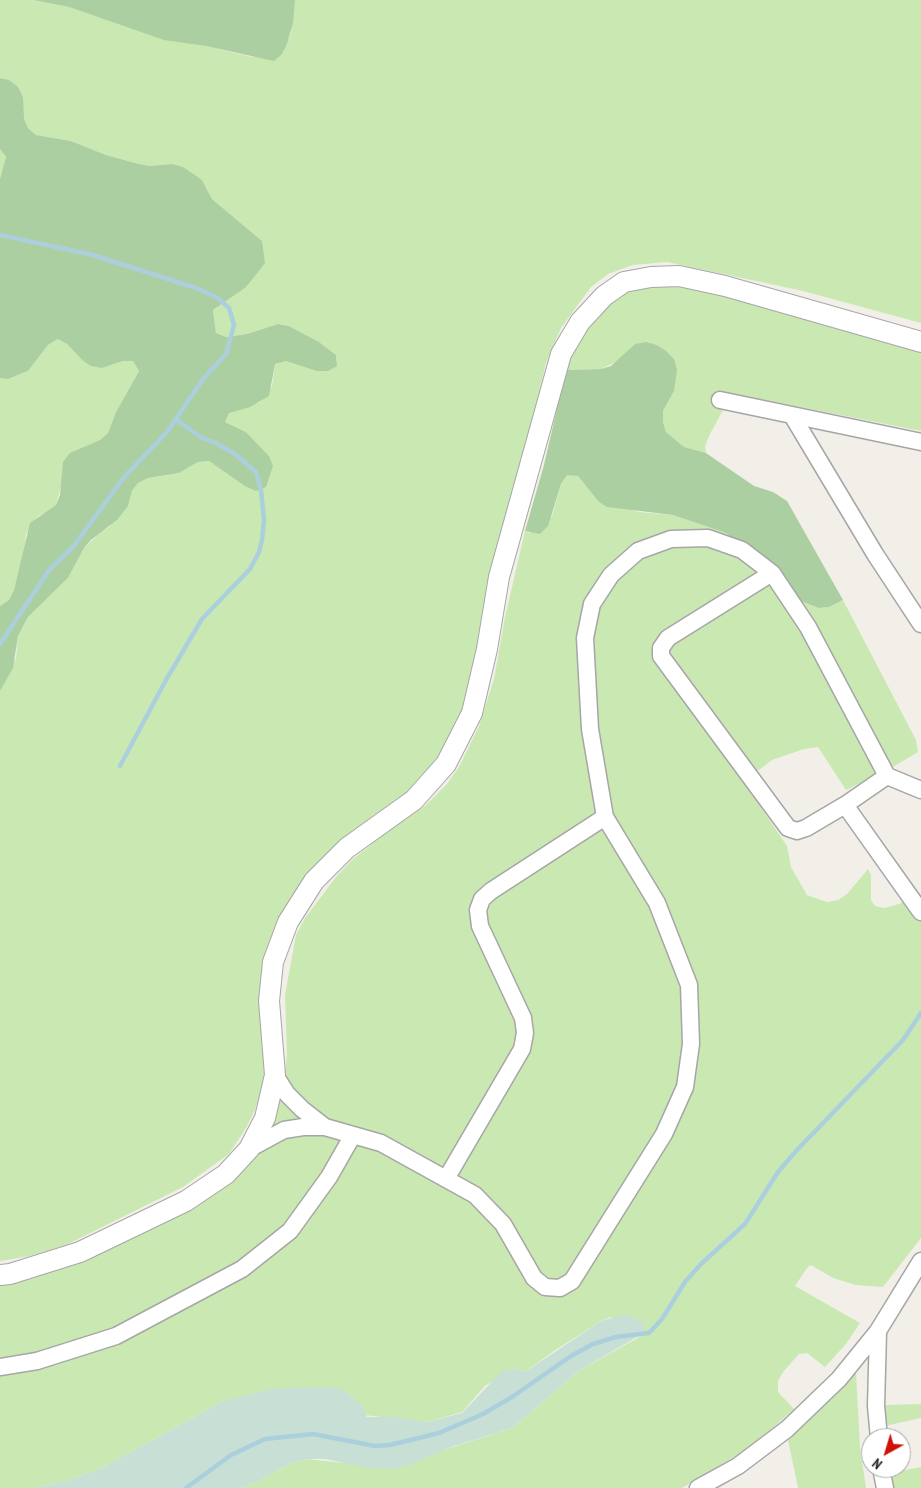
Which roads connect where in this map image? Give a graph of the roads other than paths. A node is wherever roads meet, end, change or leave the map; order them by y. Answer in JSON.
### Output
{"nodes":[{"id":1,"x":921,"y":342,"type":"edge"},
{"id":2,"x":720,"y":400,"type":"dead end"},
{"id":3,"x":793,"y":417,"type":"junction"},
{"id":4,"x":921,"y":442,"type":"edge"},
{"id":5,"x":772,"y":573,"type":"junction"},
{"id":6,"x":921,"y":624,"type":"edge"},
{"id":7,"x":887,"y":776,"type":"junction"},
{"id":8,"x":921,"y":790,"type":"edge"},
{"id":9,"x":845,"y":805,"type":"junction"},
{"id":10,"x":605,"y":817,"type":"junction"},
{"id":11,"x":921,"y":912,"type":"edge"},
{"id":12,"x":275,"y":1075,"type":"junction"},
{"id":13,"x":325,"y":1127,"type":"junction"},
{"id":14,"x":353,"y":1135,"type":"junction"},
{"id":15,"x":249,"y":1149,"type":"junction"},
{"id":16,"x":446,"y":1179,"type":"junction"},
{"id":17,"x":921,"y":1261,"type":"edge"},
{"id":18,"x":0,"y":1275,"type":"edge"},
{"id":19,"x":878,"y":1331,"type":"junction"},
{"id":20,"x":0,"y":1367,"type":"edge"},
{"id":21,"x":878,"y":1428,"type":"edge"},
{"id":22,"x":698,"y":1488,"type":"edge"}],
"edges":[{"from":1,"to":12,"type":"street"},
{"from":2,"to":3,"type":"street"},
{"from":3,"to":4,"type":"street"},
{"from":3,"to":6,"type":"street"},
{"from":5,"to":7,"type":"street"},
{"from":5,"to":9,"type":"street"},
{"from":5,"to":10,"type":"street"},
{"from":7,"to":8,"type":"street"},
{"from":7,"to":9,"type":"street"},
{"from":9,"to":11,"type":"street"},
{"from":10,"to":16,"type":"street"},
{"from":10,"to":16,"type":"street"},
{"from":12,"to":13,"type":"street"},
{"from":12,"to":15,"type":"street"},
{"from":13,"to":14,"type":"street"},
{"from":13,"to":15,"type":"street"},
{"from":14,"to":16,"type":"street"},
{"from":14,"to":20,"type":"street"},
{"from":15,"to":18,"type":"street"},
{"from":17,"to":19,"type":"street"},
{"from":19,"to":21,"type":"street"},
{"from":19,"to":22,"type":"street"}]}
